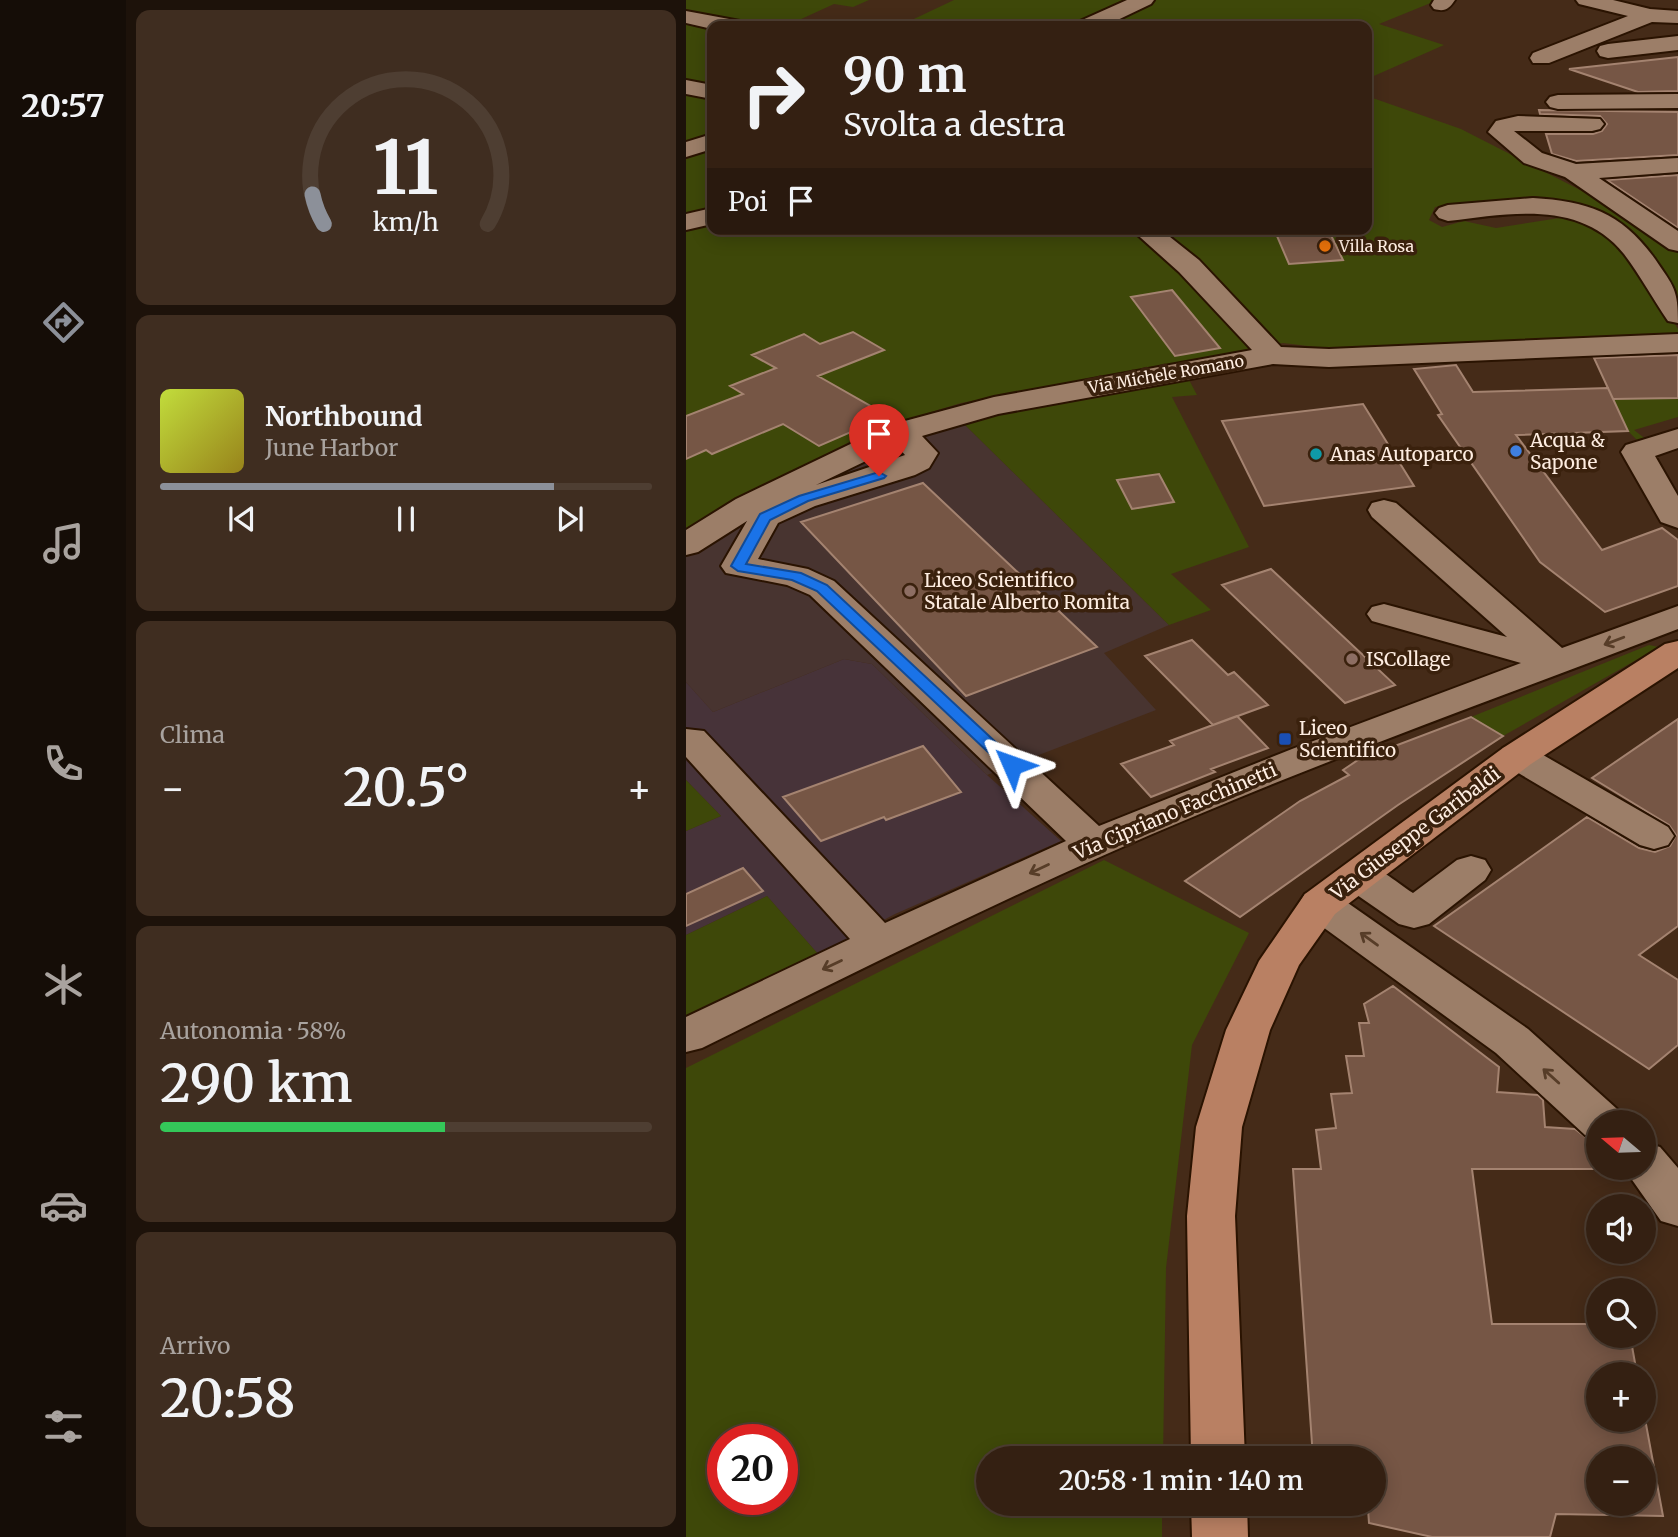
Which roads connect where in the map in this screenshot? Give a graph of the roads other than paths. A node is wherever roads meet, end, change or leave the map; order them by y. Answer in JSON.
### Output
{"nodes":[{"id":1,"x":1144,"y":0,"type":"edge"},
{"id":2,"x":1586,"y":0,"type":"edge"},
{"id":3,"x":723,"y":1,"type":"edge"},
{"id":4,"x":1649,"y":9,"type":"edge"},
{"id":5,"x":686,"y":17,"type":"edge"},
{"id":6,"x":1678,"y":17,"type":"edge"},
{"id":7,"x":707,"y":21,"type":"edge"},
{"id":8,"x":1099,"y":21,"type":"edge"},
{"id":9,"x":1678,"y":43,"type":"edge"},
{"id":10,"x":1608,"y":51,"type":"dead end"},
{"id":11,"x":1541,"y":58,"type":"dead end"},
{"id":12,"x":686,"y":87,"type":"edge"},
{"id":13,"x":707,"y":91,"type":"edge"},
{"id":14,"x":1514,"y":102,"type":"dead end"},
{"id":15,"x":1678,"y":102,"type":"edge"},
{"id":16,"x":1592,"y":124,"type":"dead end"},
{"id":17,"x":707,"y":143,"type":"edge"},
{"id":18,"x":686,"y":150,"type":"edge"},
{"id":19,"x":1678,"y":165,"type":"edge"},
{"id":20,"x":1574,"y":172,"type":"junction"},
{"id":21,"x":1448,"y":213,"type":"dead end"},
{"id":22,"x":707,"y":217,"type":"edge"},
{"id":23,"x":686,"y":222,"type":"edge"},
{"id":24,"x":1151,"y":235,"type":"edge"},
{"id":25,"x":1678,"y":243,"type":"edge"},
{"id":26,"x":1678,"y":315,"type":"edge"},
{"id":27,"x":1678,"y":343,"type":"edge"},
{"id":28,"x":1273,"y":355,"type":"junction"},
{"id":29,"x":901,"y":432,"type":"junction"},
{"id":30,"x":1678,"y":438,"type":"edge"},
{"id":31,"x":1673,"y":503,"type":"edge"},
{"id":32,"x":1384,"y":510,"type":"dead end"},
{"id":33,"x":686,"y":545,"type":"edge"},
{"id":34,"x":686,"y":561,"type":"edge"},
{"id":35,"x":738,"y":566,"type":"junction"},
{"id":36,"x":1384,"y":614,"type":"dead end"},
{"id":37,"x":1678,"y":617,"type":"edge"},
{"id":38,"x":1678,"y":652,"type":"edge"},
{"id":39,"x":1557,"y":663,"type":"junction"},
{"id":40,"x":691,"y":739,"type":"dead end"},
{"id":41,"x":1517,"y":756,"type":"junction"},
{"id":42,"x":1654,"y":836,"type":"dead end"},
{"id":43,"x":1094,"y":844,"type":"junction"},
{"id":44,"x":1471,"y":870,"type":"dead end"},
{"id":45,"x":1358,"y":876,"type":"junction"},
{"id":46,"x":1320,"y":904,"type":"junction"},
{"id":47,"x":879,"y":943,"type":"junction"},
{"id":48,"x":686,"y":1036,"type":"edge"},
{"id":49,"x":1588,"y":1110,"type":"edge"},
{"id":50,"x":1656,"y":1174,"type":"edge"},
{"id":51,"x":1678,"y":1207,"type":"edge"},
{"id":52,"x":1218,"y":1446,"type":"edge"},
{"id":53,"x":1219,"y":1516,"type":"edge"},
{"id":54,"x":1220,"y":1537,"type":"edge"}],
"edges":[{"from":1,"to":8,"type":"street"},
{"from":2,"to":4,"type":"street"},
{"from":3,"to":5,"type":"street"},
{"from":4,"to":6,"type":"street"},
{"from":4,"to":11,"type":"street"},
{"from":5,"to":7,"type":"street"},
{"from":9,"to":10,"type":"street"},
{"from":12,"to":13,"type":"street"},
{"from":14,"to":15,"type":"street"},
{"from":16,"to":20,"type":"street"},
{"from":17,"to":18,"type":"street"},
{"from":19,"to":20,"type":"street"},
{"from":20,"to":25,"type":"street"},
{"from":21,"to":26,"type":"street"},
{"from":22,"to":23,"type":"street"},
{"from":24,"to":28,"type":"street"},
{"from":27,"to":28,"type":"street","name":"Via Michele Romano"},
{"from":28,"to":29,"type":"street","name":"Via Michele Romano"},
{"from":29,"to":33,"type":"street","name":"Via Michele Romano"},
{"from":29,"to":35,"type":"street"},
{"from":30,"to":31,"type":"street"},
{"from":32,"to":39,"type":"street"},
{"from":34,"to":35,"type":"street"},
{"from":35,"to":43,"type":"street"},
{"from":36,"to":39,"type":"street"},
{"from":37,"to":39,"type":"street","name":"Via Cipriano Facchinetti","one_way":true},
{"from":38,"to":41,"type":"main road","name":"Via Giuseppe Garibaldi"},
{"from":39,"to":43,"type":"street","name":"Via Cipriano Facchinetti"},
{"from":40,"to":47,"type":"street"},
{"from":41,"to":42,"type":"street"},
{"from":41,"to":45,"type":"main road","name":"Via Giuseppe Garibaldi"},
{"from":43,"to":47,"type":"street","name":"Via Cipriano Facchinetti","one_way":true},
{"from":44,"to":45,"type":"street"},
{"from":45,"to":46,"type":"main road","name":"Via Giuseppe Garibaldi"},
{"from":49,"to":46,"type":"street","one_way":true},
{"from":46,"to":52,"type":"main road","name":"Via Giuseppe Garibaldi"},
{"from":47,"to":48,"type":"street","name":"Via Cipriano Facchinetti","one_way":true},
{"from":50,"to":51,"type":"street"},
{"from":53,"to":54,"type":"main road"}]}
